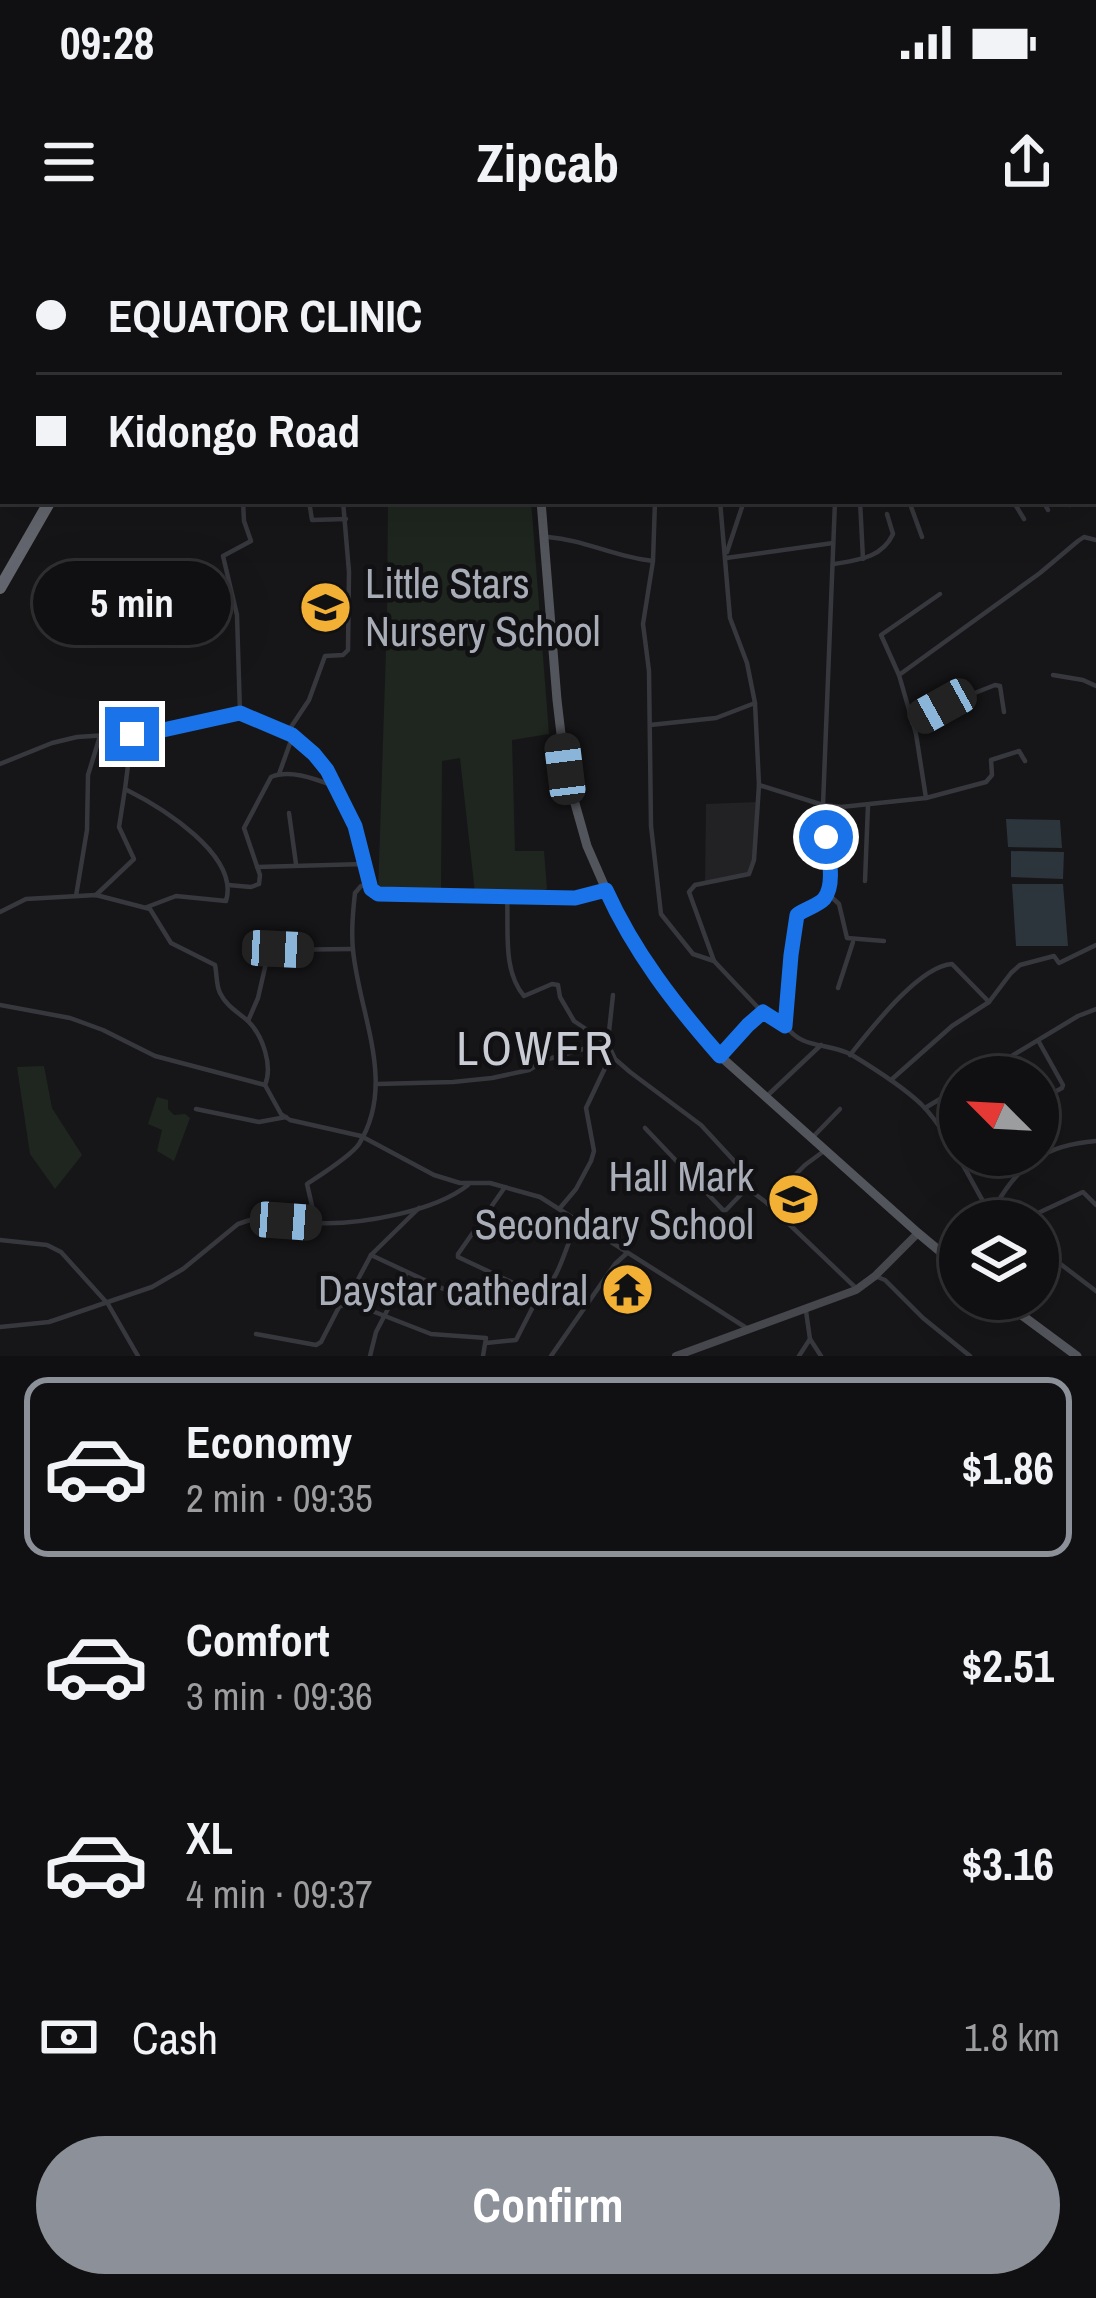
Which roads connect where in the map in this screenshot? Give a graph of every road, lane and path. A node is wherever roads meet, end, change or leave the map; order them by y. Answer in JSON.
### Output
{"nodes":[{"id":1,"x":45,"y":504,"type":"edge"},
{"id":2,"x":45,"y":504,"type":"edge"},
{"id":3,"x":243,"y":504,"type":"edge"},
{"id":4,"x":309,"y":504,"type":"edge"},
{"id":5,"x":343,"y":504,"type":"edge"},
{"id":6,"x":541,"y":504,"type":"edge"},
{"id":7,"x":655,"y":504,"type":"edge"},
{"id":8,"x":720,"y":504,"type":"edge"},
{"id":9,"x":743,"y":504,"type":"edge"},
{"id":10,"x":835,"y":504,"type":"edge"},
{"id":11,"x":860,"y":504,"type":"edge"},
{"id":12,"x":910,"y":504,"type":"edge"},
{"id":13,"x":1015,"y":504,"type":"edge"},
{"id":14,"x":1045,"y":504,"type":"edge"},
{"id":15,"x":1048,"y":510,"type":"dead end"},
{"id":16,"x":887,"y":514,"type":"dead end"},
{"id":17,"x":346,"y":519,"type":"junction"},
{"id":18,"x":1024,"y":519,"type":"dead end"},
{"id":19,"x":543,"y":537,"type":"junction"},
{"id":20,"x":922,"y":537,"type":"dead end"},
{"id":21,"x":1096,"y":539,"type":"edge"},
{"id":22,"x":834,"y":543,"type":"junction"},
{"id":23,"x":726,"y":558,"type":"junction"},
{"id":24,"x":862,"y":559,"type":"junction"},
{"id":25,"x":653,"y":561,"type":"junction"},
{"id":26,"x":833,"y":565,"type":"junction"},
{"id":27,"x":0,"y":578,"type":"edge"},
{"id":28,"x":0,"y":588,"type":"edge"},
{"id":29,"x":940,"y":594,"type":"dead end"},
{"id":30,"x":899,"y":675,"type":"junction"},
{"id":31,"x":1053,"y":675,"type":"dead end"},
{"id":32,"x":1096,"y":686,"type":"edge"},
{"id":33,"x":754,"y":703,"type":"junction"},
{"id":34,"x":1004,"y":712,"type":"dead end"},
{"id":35,"x":240,"y":713,"type":"junction"},
{"id":36,"x":912,"y":723,"type":"junction"},
{"id":37,"x":650,"y":725,"type":"junction"},
{"id":38,"x":101,"y":734,"type":"junction"},
{"id":39,"x":132,"y":734,"type":"junction"},
{"id":40,"x":290,"y":734,"type":"junction"},
{"id":41,"x":1025,"y":760,"type":"dead end"},
{"id":42,"x":0,"y":764,"type":"edge"},
{"id":43,"x":279,"y":774,"type":"junction"},
{"id":44,"x":759,"y":785,"type":"junction"},
{"id":45,"x":334,"y":786,"type":"junction"},
{"id":46,"x":125,"y":789,"type":"junction"},
{"id":47,"x":926,"y":798,"type":"junction"},
{"id":48,"x":823,"y":805,"type":"junction"},
{"id":49,"x":868,"y":805,"type":"junction"},
{"id":50,"x":290,"y":813,"type":"dead end"},
{"id":51,"x":296,"y":864,"type":"junction"},
{"id":52,"x":365,"y":864,"type":"junction"},
{"id":53,"x":257,"y":867,"type":"junction"},
{"id":54,"x":865,"y":880,"type":"dead end"},
{"id":55,"x":228,"y":885,"type":"junction"},
{"id":56,"x":370,"y":885,"type":"junction"},
{"id":57,"x":606,"y":890,"type":"junction"},
{"id":58,"x":827,"y":892,"type":"junction"},
{"id":59,"x":96,"y":895,"type":"junction"},
{"id":60,"x":76,"y":896,"type":"junction"},
{"id":61,"x":507,"y":897,"type":"junction"},
{"id":62,"x":147,"y":907,"type":"junction"},
{"id":63,"x":0,"y":912,"type":"edge"},
{"id":64,"x":854,"y":940,"type":"junction"},
{"id":65,"x":884,"y":941,"type":"dead end"},
{"id":66,"x":1096,"y":945,"type":"edge"},
{"id":67,"x":353,"y":949,"type":"junction"},
{"id":68,"x":715,"y":961,"type":"junction"},
{"id":69,"x":838,"y":988,"type":"dead end"},
{"id":70,"x":613,"y":994,"type":"dead end"},
{"id":71,"x":988,"y":1002,"type":"junction"},
{"id":72,"x":0,"y":1005,"type":"edge"},
{"id":73,"x":1096,"y":1010,"type":"edge"},
{"id":74,"x":763,"y":1012,"type":"junction"},
{"id":75,"x":248,"y":1021,"type":"junction"},
{"id":76,"x":785,"y":1026,"type":"junction"},
{"id":77,"x":1039,"y":1042,"type":"junction"},
{"id":78,"x":606,"y":1043,"type":"junction"},
{"id":79,"x":821,"y":1046,"type":"junction"},
{"id":80,"x":850,"y":1054,"type":"junction"},
{"id":81,"x":720,"y":1056,"type":"junction"},
{"id":82,"x":1014,"y":1056,"type":"edge"},
{"id":83,"x":1047,"y":1056,"type":"edge"},
{"id":84,"x":890,"y":1081,"type":"junction"},
{"id":85,"x":375,"y":1084,"type":"junction"},
{"id":86,"x":265,"y":1085,"type":"junction"},
{"id":87,"x":765,"y":1098,"type":"junction"},
{"id":88,"x":939,"y":1100,"type":"edge"},
{"id":89,"x":925,"y":1108,"type":"junction"},
{"id":90,"x":196,"y":1109,"type":"dead end"},
{"id":91,"x":840,"y":1109,"type":"dead end"},
{"id":92,"x":286,"y":1117,"type":"junction"},
{"id":93,"x":645,"y":1128,"type":"dead end"},
{"id":94,"x":939,"y":1130,"type":"edge"},
{"id":95,"x":361,"y":1136,"type":"junction"},
{"id":96,"x":811,"y":1139,"type":"junction"},
{"id":97,"x":1096,"y":1141,"type":"edge"},
{"id":98,"x":824,"y":1150,"type":"junction"},
{"id":99,"x":468,"y":1185,"type":"junction"},
{"id":100,"x":506,"y":1186,"type":"junction"},
{"id":101,"x":1096,"y":1187,"type":"edge"},
{"id":102,"x":747,"y":1188,"type":"junction"},
{"id":103,"x":1085,"y":1192,"type":"junction"},
{"id":104,"x":999,"y":1200,"type":"edge"},
{"id":105,"x":766,"y":1203,"type":"junction"},
{"id":106,"x":1059,"y":1204,"type":"edge"},
{"id":107,"x":1096,"y":1205,"type":"edge"},
{"id":108,"x":421,"y":1206,"type":"junction"},
{"id":109,"x":560,"y":1208,"type":"junction"},
{"id":110,"x":578,"y":1222,"type":"junction"},
{"id":111,"x":316,"y":1223,"type":"junction"},
{"id":112,"x":918,"y":1233,"type":"junction"},
{"id":113,"x":0,"y":1240,"type":"edge"},
{"id":114,"x":939,"y":1250,"type":"edge"},
{"id":115,"x":627,"y":1254,"type":"junction"},
{"id":116,"x":371,"y":1255,"type":"junction"},
{"id":117,"x":1059,"y":1263,"type":"edge"},
{"id":118,"x":407,"y":1273,"type":"junction"},
{"id":119,"x":875,"y":1276,"type":"junction"},
{"id":120,"x":500,"y":1277,"type":"junction"},
{"id":121,"x":858,"y":1289,"type":"junction"},
{"id":122,"x":1096,"y":1291,"type":"edge"},
{"id":123,"x":539,"y":1295,"type":"junction"},
{"id":124,"x":346,"y":1302,"type":"junction"},
{"id":125,"x":108,"y":1304,"type":"junction"},
{"id":126,"x":806,"y":1311,"type":"junction"},
{"id":127,"x":384,"y":1314,"type":"junction"},
{"id":128,"x":1028,"y":1320,"type":"edge"},
{"id":129,"x":0,"y":1327,"type":"edge"},
{"id":130,"x":747,"y":1328,"type":"junction"},
{"id":131,"x":256,"y":1334,"type":"dead end"},
{"id":132,"x":810,"y":1339,"type":"junction"},
{"id":133,"x":486,"y":1343,"type":"junction"},
{"id":134,"x":138,"y":1356,"type":"edge"},
{"id":135,"x":370,"y":1356,"type":"edge"},
{"id":136,"x":483,"y":1356,"type":"edge"},
{"id":137,"x":551,"y":1356,"type":"edge"},
{"id":138,"x":676,"y":1356,"type":"edge"},
{"id":139,"x":799,"y":1356,"type":"edge"},
{"id":140,"x":820,"y":1356,"type":"edge"},
{"id":141,"x":970,"y":1356,"type":"edge"},
{"id":142,"x":1077,"y":1356,"type":"edge"}],
"edges":[{"from":1,"to":27,"type":"highway"},
{"from":2,"to":28,"type":"highway"},
{"from":3,"to":35,"type":"street"},
{"from":4,"to":17,"type":"street"},
{"from":5,"to":17,"type":"street"},
{"from":6,"to":19,"type":"main road"},
{"from":7,"to":25,"type":"street"},
{"from":8,"to":23,"type":"street"},
{"from":9,"to":23,"type":"street"},
{"from":10,"to":22,"type":"street"},
{"from":11,"to":24,"type":"street"},
{"from":12,"to":20,"type":"street"},
{"from":13,"to":18,"type":"street"},
{"from":14,"to":15,"type":"street"},
{"from":16,"to":24,"type":"street"},
{"from":17,"to":40,"type":"street"},
{"from":19,"to":25,"type":"street"},
{"from":19,"to":57,"type":"main road"},
{"from":21,"to":30,"type":"street"},
{"from":22,"to":23,"type":"street"},
{"from":22,"to":26,"type":"street"},
{"from":23,"to":33,"type":"street"},
{"from":24,"to":26,"type":"street"},
{"from":25,"to":37,"type":"street"},
{"from":26,"to":48,"type":"street"},
{"from":29,"to":30,"type":"street"},
{"from":30,"to":36,"type":"street"},
{"from":31,"to":32,"type":"street"},
{"from":33,"to":37,"type":"street"},
{"from":33,"to":44,"type":"street"},
{"from":34,"to":36,"type":"street"},
{"from":35,"to":39,"type":"street"},
{"from":35,"to":40,"type":"street"},
{"from":36,"to":47,"type":"street"},
{"from":37,"to":68,"type":"street"},
{"from":38,"to":39,"type":"street"},
{"from":38,"to":42,"type":"street"},
{"from":38,"to":60,"type":"street"},
{"from":39,"to":46,"type":"street"},
{"from":40,"to":43,"type":"street"},
{"from":40,"to":45,"type":"street"},
{"from":41,"to":47,"type":"street"},
{"from":43,"to":45,"type":"street"},
{"from":43,"to":53,"type":"street"},
{"from":44,"to":48,"type":"street"},
{"from":44,"to":68,"type":"street"},
{"from":45,"to":52,"type":"street"},
{"from":46,"to":55,"type":"street"},
{"from":46,"to":59,"type":"street"},
{"from":47,"to":49,"type":"street"},
{"from":48,"to":49,"type":"street"},
{"from":48,"to":58,"type":"street"},
{"from":49,"to":54,"type":"street"},
{"from":50,"to":51,"type":"street"},
{"from":51,"to":52,"type":"street"},
{"from":51,"to":53,"type":"street"},
{"from":52,"to":56,"type":"street"},
{"from":53,"to":55,"type":"street"},
{"from":55,"to":62,"type":"street"},
{"from":56,"to":61,"type":"street"},
{"from":56,"to":67,"type":"street"},
{"from":57,"to":61,"type":"street"},
{"from":57,"to":81,"type":"main road"},
{"from":58,"to":64,"type":"street"},
{"from":58,"to":76,"type":"street"},
{"from":59,"to":60,"type":"street"},
{"from":59,"to":62,"type":"street"},
{"from":60,"to":63,"type":"street"},
{"from":61,"to":78,"type":"street"},
{"from":62,"to":75,"type":"street"},
{"from":64,"to":65,"type":"street"},
{"from":64,"to":69,"type":"street"},
{"from":66,"to":71,"type":"street"},
{"from":67,"to":75,"type":"street"},
{"from":67,"to":85,"type":"street"},
{"from":68,"to":74,"type":"street"},
{"from":70,"to":78,"type":"street"},
{"from":71,"to":80,"type":"street"},
{"from":71,"to":84,"type":"street"},
{"from":72,"to":86,"type":"street"},
{"from":73,"to":77,"type":"street"},
{"from":74,"to":76,"type":"street"},
{"from":74,"to":81,"type":"street"},
{"from":75,"to":86,"type":"street"},
{"from":76,"to":79,"type":"street"},
{"from":77,"to":82,"type":"street"},
{"from":77,"to":83,"type":"street"},
{"from":78,"to":85,"type":"street"},
{"from":78,"to":102,"type":"street"},
{"from":78,"to":109,"type":"street"},
{"from":79,"to":80,"type":"street"},
{"from":79,"to":87,"type":"street"},
{"from":80,"to":84,"type":"street"},
{"from":81,"to":87,"type":"main road"},
{"from":84,"to":89,"type":"street"},
{"from":85,"to":95,"type":"street"},
{"from":86,"to":92,"type":"street"},
{"from":87,"to":96,"type":"main road"},
{"from":88,"to":89,"type":"street"},
{"from":89,"to":94,"type":"street"},
{"from":90,"to":92,"type":"street"},
{"from":91,"to":96,"type":"street"},
{"from":92,"to":95,"type":"street"},
{"from":93,"to":102,"type":"street"},
{"from":95,"to":99,"type":"street"},
{"from":95,"to":111,"type":"street"},
{"from":96,"to":98,"type":"main road"},
{"from":97,"to":104,"type":"street"},
{"from":98,"to":105,"type":"street"},
{"from":98,"to":112,"type":"main road"},
{"from":99,"to":100,"type":"street"},
{"from":99,"to":108,"type":"street"},
{"from":100,"to":109,"type":"street"},
{"from":100,"to":120,"type":"street"},
{"from":101,"to":103,"type":"street"},
{"from":102,"to":105,"type":"street"},
{"from":103,"to":106,"type":"street"},
{"from":103,"to":107,"type":"street"},
{"from":105,"to":121,"type":"street"},
{"from":108,"to":111,"type":"street"},
{"from":108,"to":116,"type":"street"},
{"from":109,"to":110,"type":"street"},
{"from":110,"to":115,"type":"street"},
{"from":110,"to":123,"type":"street"},
{"from":111,"to":125,"type":"street"},
{"from":112,"to":114,"type":"main road"},
{"from":112,"to":119,"type":"street"},
{"from":113,"to":125,"type":"street"},
{"from":115,"to":130,"type":"street"},
{"from":115,"to":137,"type":"street"},
{"from":116,"to":118,"type":"street"},
{"from":116,"to":124,"type":"street"},
{"from":117,"to":122,"type":"street"},
{"from":118,"to":120,"type":"street"},
{"from":118,"to":127,"type":"street"},
{"from":119,"to":121,"type":"street"},
{"from":119,"to":141,"type":"street"},
{"from":120,"to":123,"type":"street"},
{"from":121,"to":126,"type":"street"},
{"from":123,"to":133,"type":"street"},
{"from":124,"to":127,"type":"street"},
{"from":124,"to":131,"type":"street"},
{"from":125,"to":129,"type":"street"},
{"from":125,"to":134,"type":"street"},
{"from":126,"to":130,"type":"street"},
{"from":126,"to":132,"type":"street"},
{"from":127,"to":133,"type":"street"},
{"from":127,"to":135,"type":"street"},
{"from":128,"to":142,"type":"main road"},
{"from":130,"to":138,"type":"street"},
{"from":132,"to":139,"type":"street"},
{"from":132,"to":140,"type":"street"},
{"from":133,"to":136,"type":"street"}]}
